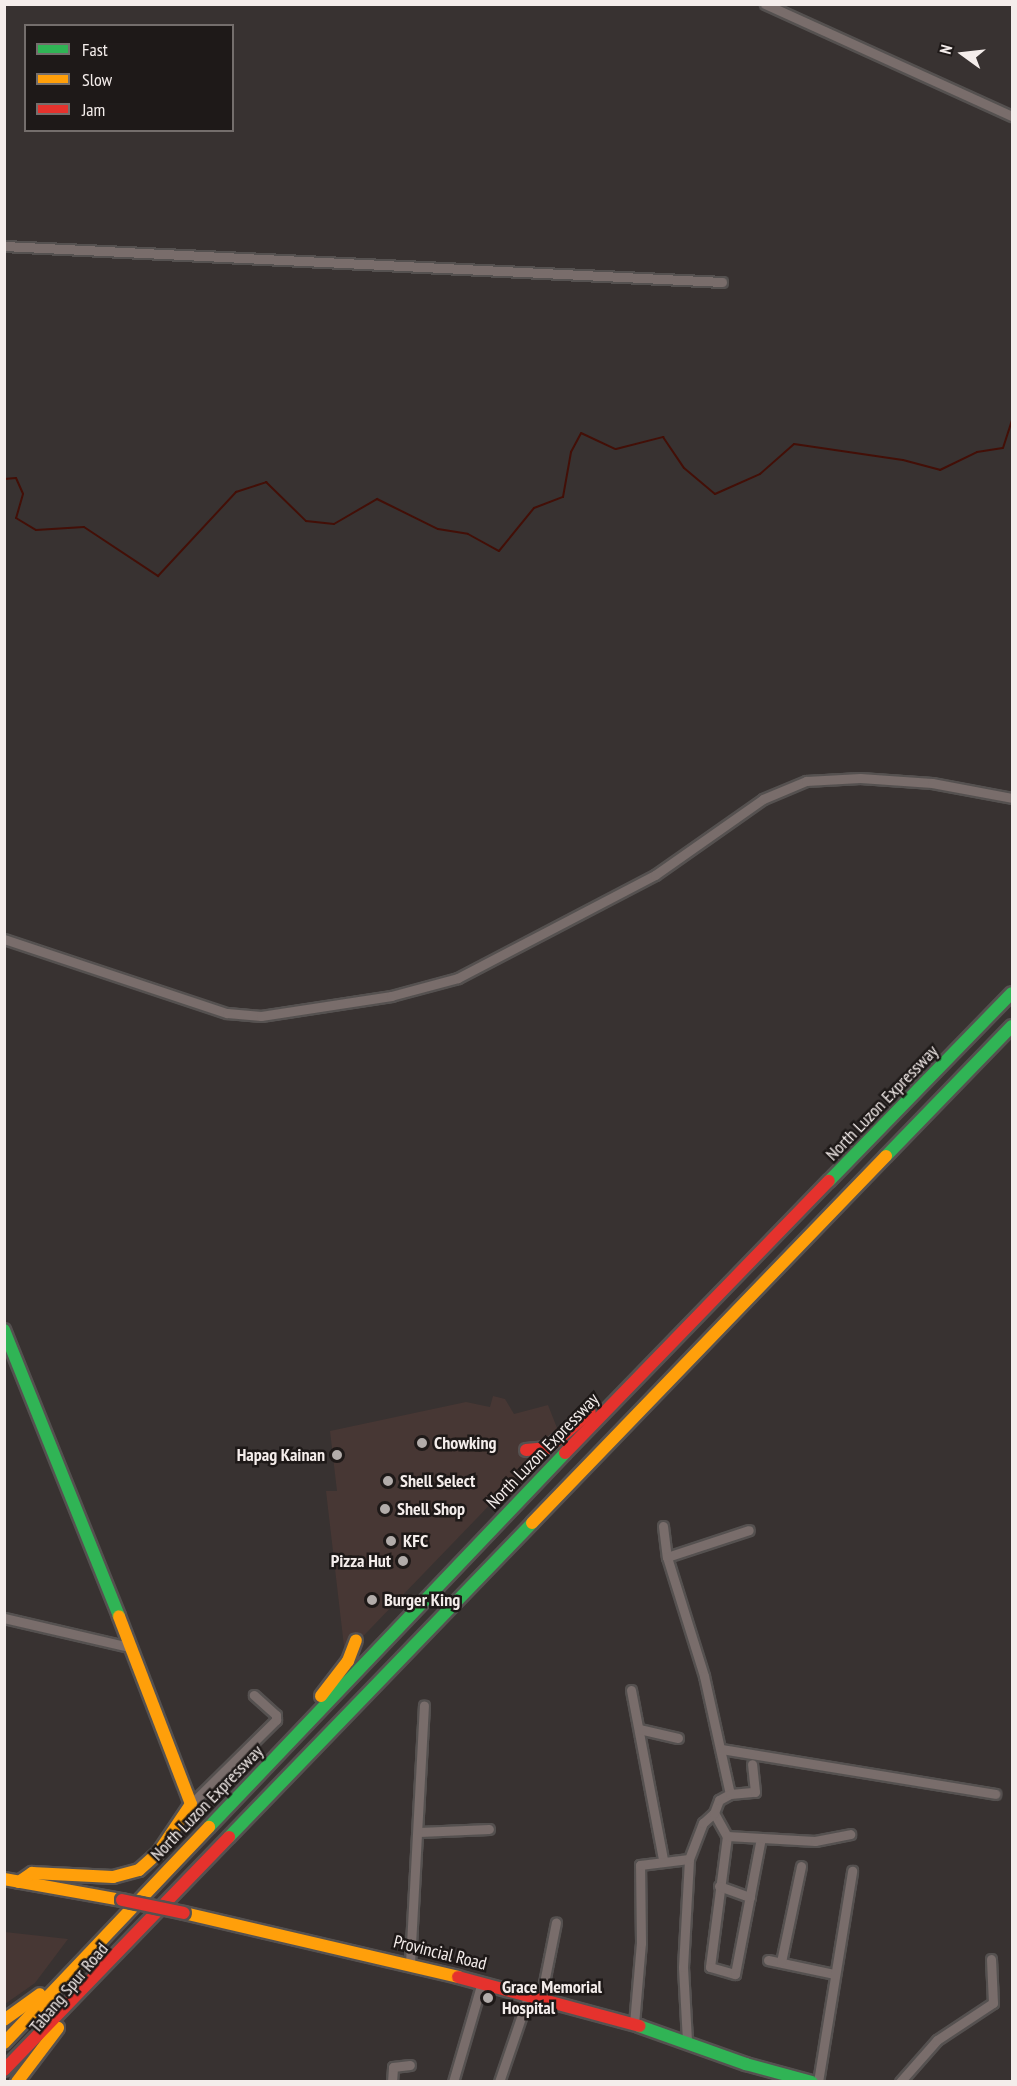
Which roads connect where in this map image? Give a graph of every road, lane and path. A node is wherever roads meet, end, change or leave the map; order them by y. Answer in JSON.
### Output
{"nodes":[{"id":1,"x":765,"y":4,"type":"edge"},
{"id":2,"x":1012,"y":116,"type":"edge"},
{"id":3,"x":4,"y":246,"type":"edge"},
{"id":4,"x":722,"y":282,"type":"dead end"},
{"id":5,"x":1012,"y":798,"type":"edge"},
{"id":6,"x":4,"y":939,"type":"edge"},
{"id":7,"x":1012,"y":993,"type":"edge"},
{"id":8,"x":1012,"y":1026,"type":"edge"},
{"id":9,"x":732,"y":1282,"type":"junction"},
{"id":10,"x":4,"y":1330,"type":"edge"},
{"id":11,"x":526,"y":1450,"type":"dead end"},
{"id":12,"x":663,"y":1526,"type":"dead end"},
{"id":13,"x":749,"y":1530,"type":"dead end"},
{"id":14,"x":667,"y":1557,"type":"junction"},
{"id":15,"x":4,"y":1618,"type":"edge"},
{"id":16,"x":356,"y":1640,"type":"dead end"},
{"id":17,"x":130,"y":1647,"type":"junction"},
{"id":18,"x":631,"y":1690,"type":"dead end"},
{"id":19,"x":254,"y":1695,"type":"dead end"},
{"id":20,"x":424,"y":1705,"type":"dead end"},
{"id":21,"x":639,"y":1729,"type":"junction"},
{"id":22,"x":678,"y":1738,"type":"dead end"},
{"id":23,"x":721,"y":1749,"type":"junction"},
{"id":24,"x":752,"y":1764,"type":"dead end"},
{"id":25,"x":730,"y":1794,"type":"junction"},
{"id":26,"x":995,"y":1794,"type":"dead end"},
{"id":27,"x":191,"y":1804,"type":"junction"},
{"id":28,"x":714,"y":1813,"type":"junction"},
{"id":29,"x":489,"y":1829,"type":"dead end"},
{"id":30,"x":419,"y":1832,"type":"junction"},
{"id":31,"x":850,"y":1834,"type":"dead end"},
{"id":32,"x":727,"y":1836,"type":"junction"},
{"id":33,"x":761,"y":1838,"type":"junction"},
{"id":34,"x":190,"y":1846,"type":"junction"},
{"id":35,"x":663,"y":1859,"type":"junction"},
{"id":36,"x":689,"y":1859,"type":"junction"},
{"id":37,"x":801,"y":1866,"type":"dead end"},
{"id":38,"x":852,"y":1871,"type":"dead end"},
{"id":39,"x":4,"y":1879,"type":"edge"},
{"id":40,"x":19,"y":1882,"type":"junction"},
{"id":41,"x":719,"y":1886,"type":"junction"},
{"id":42,"x":145,"y":1894,"type":"junction"},
{"id":43,"x":750,"y":1897,"type":"junction"},
{"id":44,"x":151,"y":1920,"type":"junction"},
{"id":45,"x":556,"y":1922,"type":"dead end"},
{"id":46,"x":991,"y":1959,"type":"dead end"},
{"id":47,"x":768,"y":1960,"type":"dead end"},
{"id":48,"x":782,"y":1962,"type":"junction"},
{"id":49,"x":410,"y":1963,"type":"junction"},
{"id":50,"x":834,"y":1974,"type":"junction"},
{"id":51,"x":482,"y":1982,"type":"junction"},
{"id":52,"x":535,"y":1996,"type":"junction"},
{"id":53,"x":4,"y":2020,"type":"edge"},
{"id":54,"x":634,"y":2024,"type":"junction"},
{"id":55,"x":687,"y":2041,"type":"junction"},
{"id":56,"x":4,"y":2043,"type":"edge"},
{"id":57,"x":410,"y":2065,"type":"dead end"},
{"id":58,"x":4,"y":2070,"type":"edge"},
{"id":59,"x":17,"y":2082,"type":"edge"},
{"id":60,"x":392,"y":2082,"type":"edge"},
{"id":61,"x":453,"y":2082,"type":"edge"},
{"id":62,"x":499,"y":2082,"type":"edge"},
{"id":63,"x":812,"y":2082,"type":"edge"},
{"id":64,"x":818,"y":2082,"type":"edge"},
{"id":65,"x":900,"y":2082,"type":"edge"}],
"edges":[{"from":1,"to":2,"type":"street"},
{"from":3,"to":4,"type":"street"},
{"from":5,"to":6,"type":"street"},
{"from":7,"to":9,"type":"main road","name":"North Luzon Expressway"},
{"from":8,"to":44,"type":"main road"},
{"from":9,"to":11,"type":"main road"},
{"from":9,"to":34,"type":"main road","name":"North Luzon Expressway"},
{"from":10,"to":17,"type":"main road"},
{"from":12,"to":14,"type":"street"},
{"from":13,"to":14,"type":"street"},
{"from":14,"to":23,"type":"street"},
{"from":15,"to":17,"type":"street"},
{"from":16,"to":34,"type":"main road"},
{"from":17,"to":27,"type":"main road"},
{"from":18,"to":21,"type":"street"},
{"from":19,"to":27,"type":"street"},
{"from":20,"to":30,"type":"street"},
{"from":21,"to":22,"type":"street"},
{"from":21,"to":35,"type":"street"},
{"from":23,"to":25,"type":"street"},
{"from":23,"to":26,"type":"street"},
{"from":24,"to":25,"type":"street"},
{"from":25,"to":28,"type":"street"},
{"from":27,"to":40,"type":"main road"},
{"from":28,"to":32,"type":"street"},
{"from":28,"to":36,"type":"street"},
{"from":29,"to":30,"type":"street"},
{"from":30,"to":49,"type":"street"},
{"from":31,"to":33,"type":"street"},
{"from":32,"to":33,"type":"street"},
{"from":32,"to":41,"type":"street"},
{"from":33,"to":43,"type":"street"},
{"from":34,"to":42,"type":"main road","name":"North Luzon Expressway"},
{"from":35,"to":36,"type":"street"},
{"from":35,"to":54,"type":"street"},
{"from":36,"to":55,"type":"street"},
{"from":37,"to":48,"type":"street"},
{"from":38,"to":50,"type":"street"},
{"from":39,"to":40,"type":"main road","name":"Provincial Road"},
{"from":40,"to":49,"type":"main road","name":"Provincial Road","bridge":true},
{"from":41,"to":43,"type":"street"},
{"from":41,"to":43,"type":"street"},
{"from":42,"to":53,"type":"main road","name":"Tabang Spur Road"},
{"from":42,"to":56,"type":"main road","name":"North Luzon Expressway"},
{"from":44,"to":58,"type":"main road"},
{"from":44,"to":59,"type":"main road","name":"Tabang Spur Road"},
{"from":45,"to":52,"type":"street"},
{"from":46,"to":65,"type":"street"},
{"from":47,"to":48,"type":"street"},
{"from":48,"to":50,"type":"street"},
{"from":49,"to":51,"type":"main road","name":"Provincial Road"},
{"from":50,"to":64,"type":"street"},
{"from":51,"to":52,"type":"main road","name":"Provincial Road"},
{"from":51,"to":61,"type":"street"},
{"from":52,"to":54,"type":"main road","name":"Provincial Road"},
{"from":52,"to":62,"type":"street"},
{"from":54,"to":55,"type":"main road","name":"Provincial Road"},
{"from":55,"to":63,"type":"main road","name":"Provincial Road"},
{"from":57,"to":60,"type":"street"}]}
